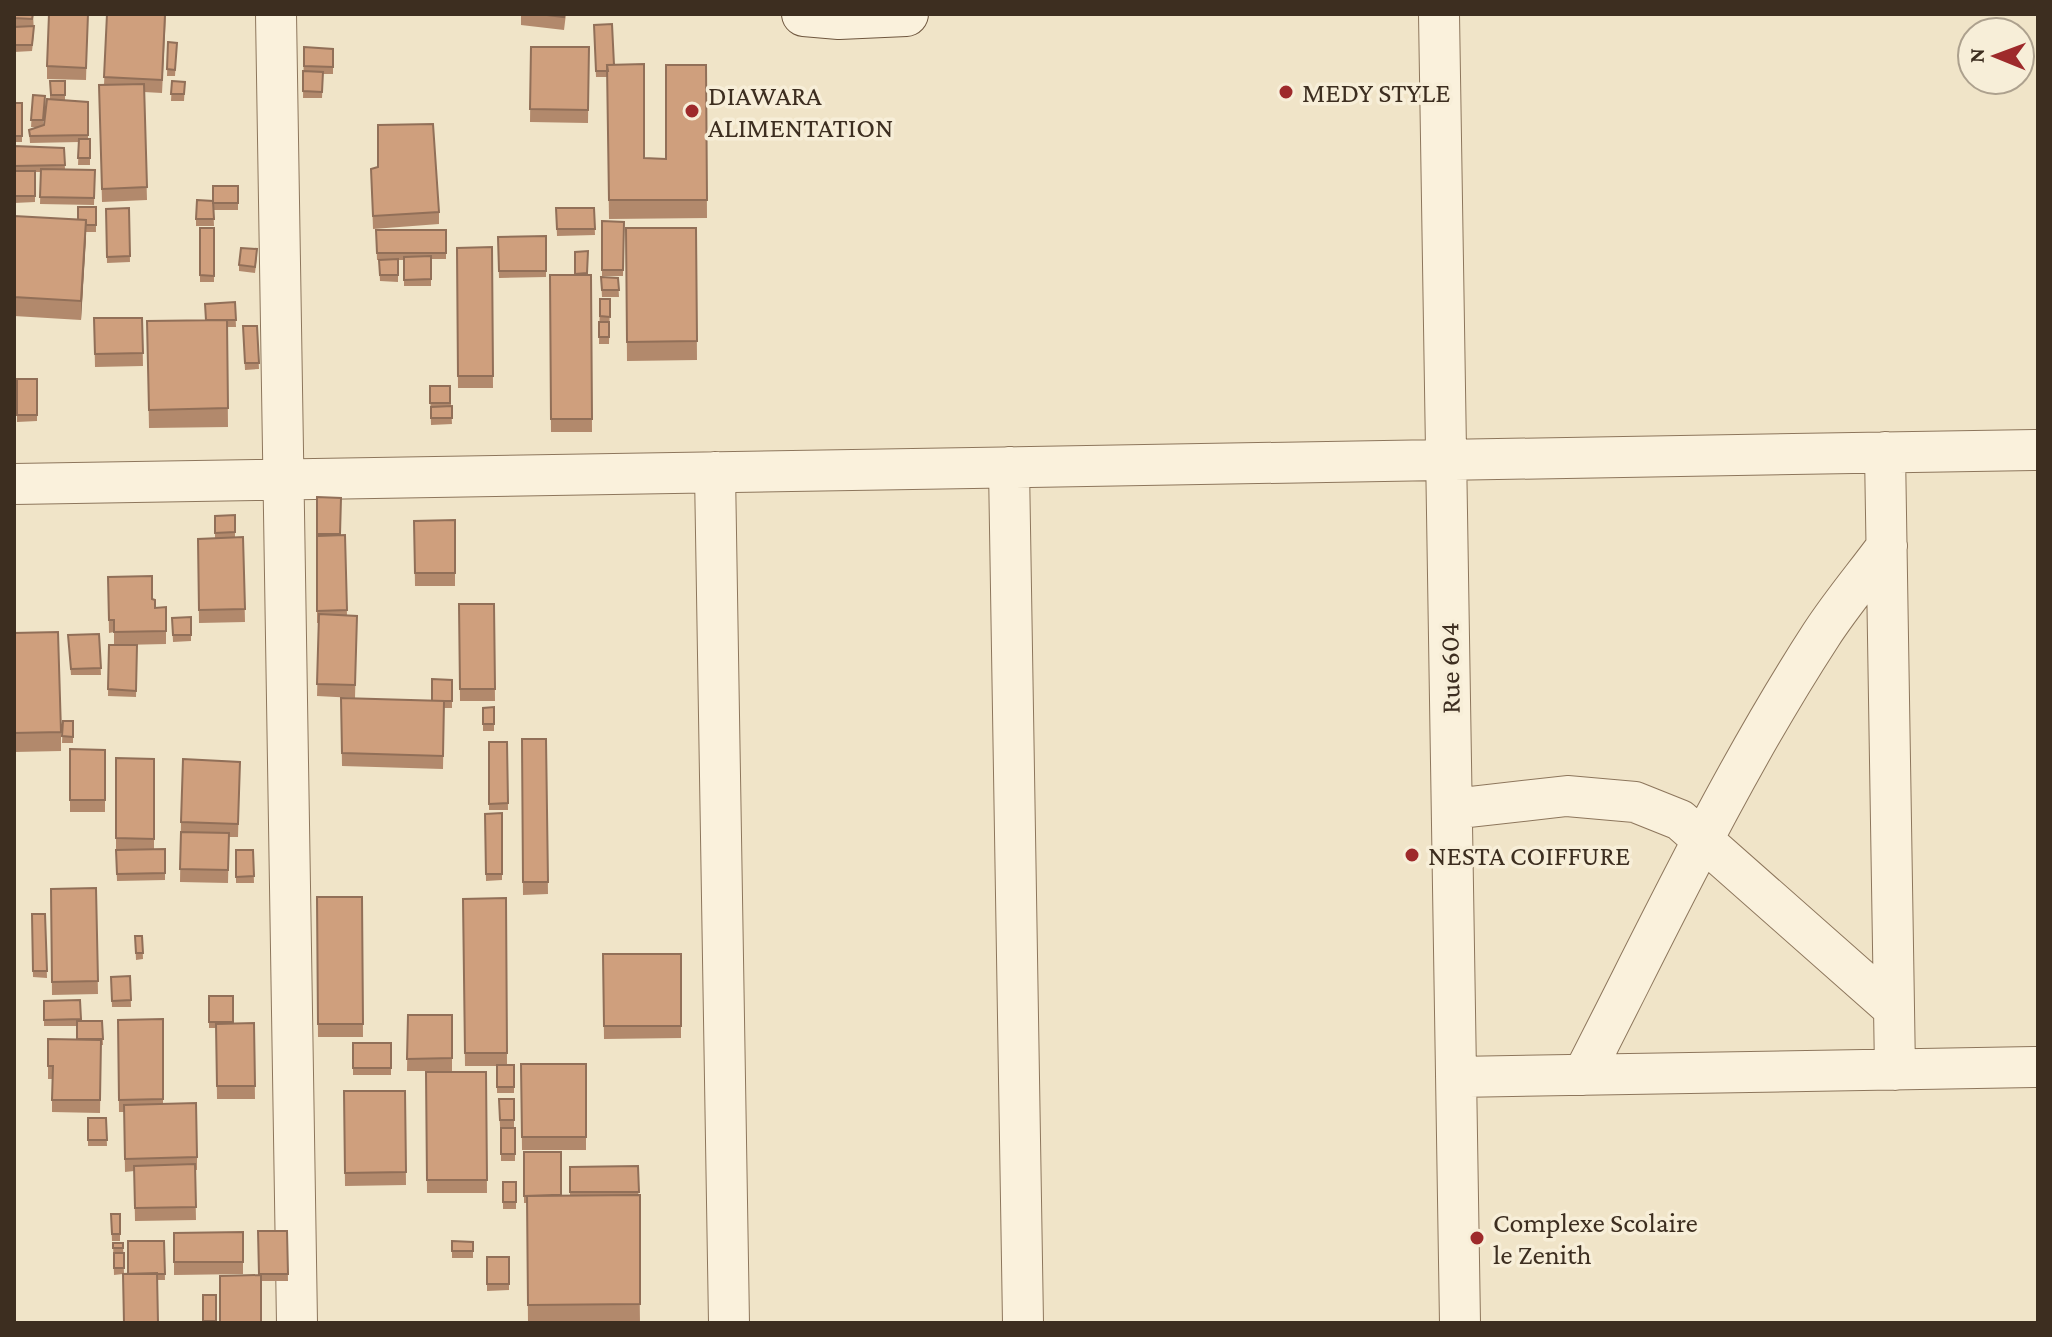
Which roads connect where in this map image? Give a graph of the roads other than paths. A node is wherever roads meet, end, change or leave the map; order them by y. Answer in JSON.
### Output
{"nodes":[{"id":1,"x":276,"y":14,"type":"edge"},
{"id":2,"x":804,"y":14,"type":"edge"},
{"id":3,"x":906,"y":14,"type":"edge"},
{"id":4,"x":1439,"y":14,"type":"edge"},
{"id":5,"x":2038,"y":450,"type":"edge"},
{"id":6,"x":1885,"y":452,"type":"junction"},
{"id":7,"x":1446,"y":460,"type":"junction"},
{"id":8,"x":1009,"y":467,"type":"junction"},
{"id":9,"x":715,"y":472,"type":"junction"},
{"id":10,"x":284,"y":479,"type":"junction"},
{"id":11,"x":14,"y":484,"type":"edge"},
{"id":12,"x":1887,"y":546,"type":"junction"},
{"id":13,"x":1452,"y":809,"type":"junction"},
{"id":14,"x":1702,"y":841,"type":"junction"},
{"id":15,"x":1894,"y":1009,"type":"junction"},
{"id":16,"x":2038,"y":1067,"type":"edge"},
{"id":17,"x":1895,"y":1070,"type":"junction"},
{"id":18,"x":1583,"y":1075,"type":"junction"},
{"id":19,"x":1456,"y":1077,"type":"junction"},
{"id":20,"x":297,"y":1323,"type":"edge"},
{"id":21,"x":729,"y":1323,"type":"edge"},
{"id":22,"x":1023,"y":1323,"type":"edge"},
{"id":23,"x":1460,"y":1323,"type":"edge"}],
"edges":[{"from":1,"to":10,"type":"street"},
{"from":2,"to":3,"type":"main road"},
{"from":4,"to":7,"type":"street","name":"Rue 604"},
{"from":5,"to":6,"type":"street"},
{"from":6,"to":7,"type":"street"},
{"from":6,"to":12,"type":"street"},
{"from":7,"to":8,"type":"street"},
{"from":7,"to":13,"type":"street","name":"Rue 604"},
{"from":8,"to":9,"type":"street"},
{"from":8,"to":22,"type":"street"},
{"from":9,"to":10,"type":"street"},
{"from":9,"to":21,"type":"street"},
{"from":10,"to":11,"type":"street"},
{"from":10,"to":20,"type":"street"},
{"from":12,"to":14,"type":"street"},
{"from":12,"to":15,"type":"street"},
{"from":13,"to":14,"type":"street"},
{"from":13,"to":19,"type":"street","name":"Rue 604"},
{"from":14,"to":15,"type":"street"},
{"from":14,"to":18,"type":"street"},
{"from":15,"to":17,"type":"street"},
{"from":16,"to":17,"type":"street"},
{"from":17,"to":18,"type":"street"},
{"from":18,"to":19,"type":"street"},
{"from":19,"to":23,"type":"street","name":"Rue 604"}]}
